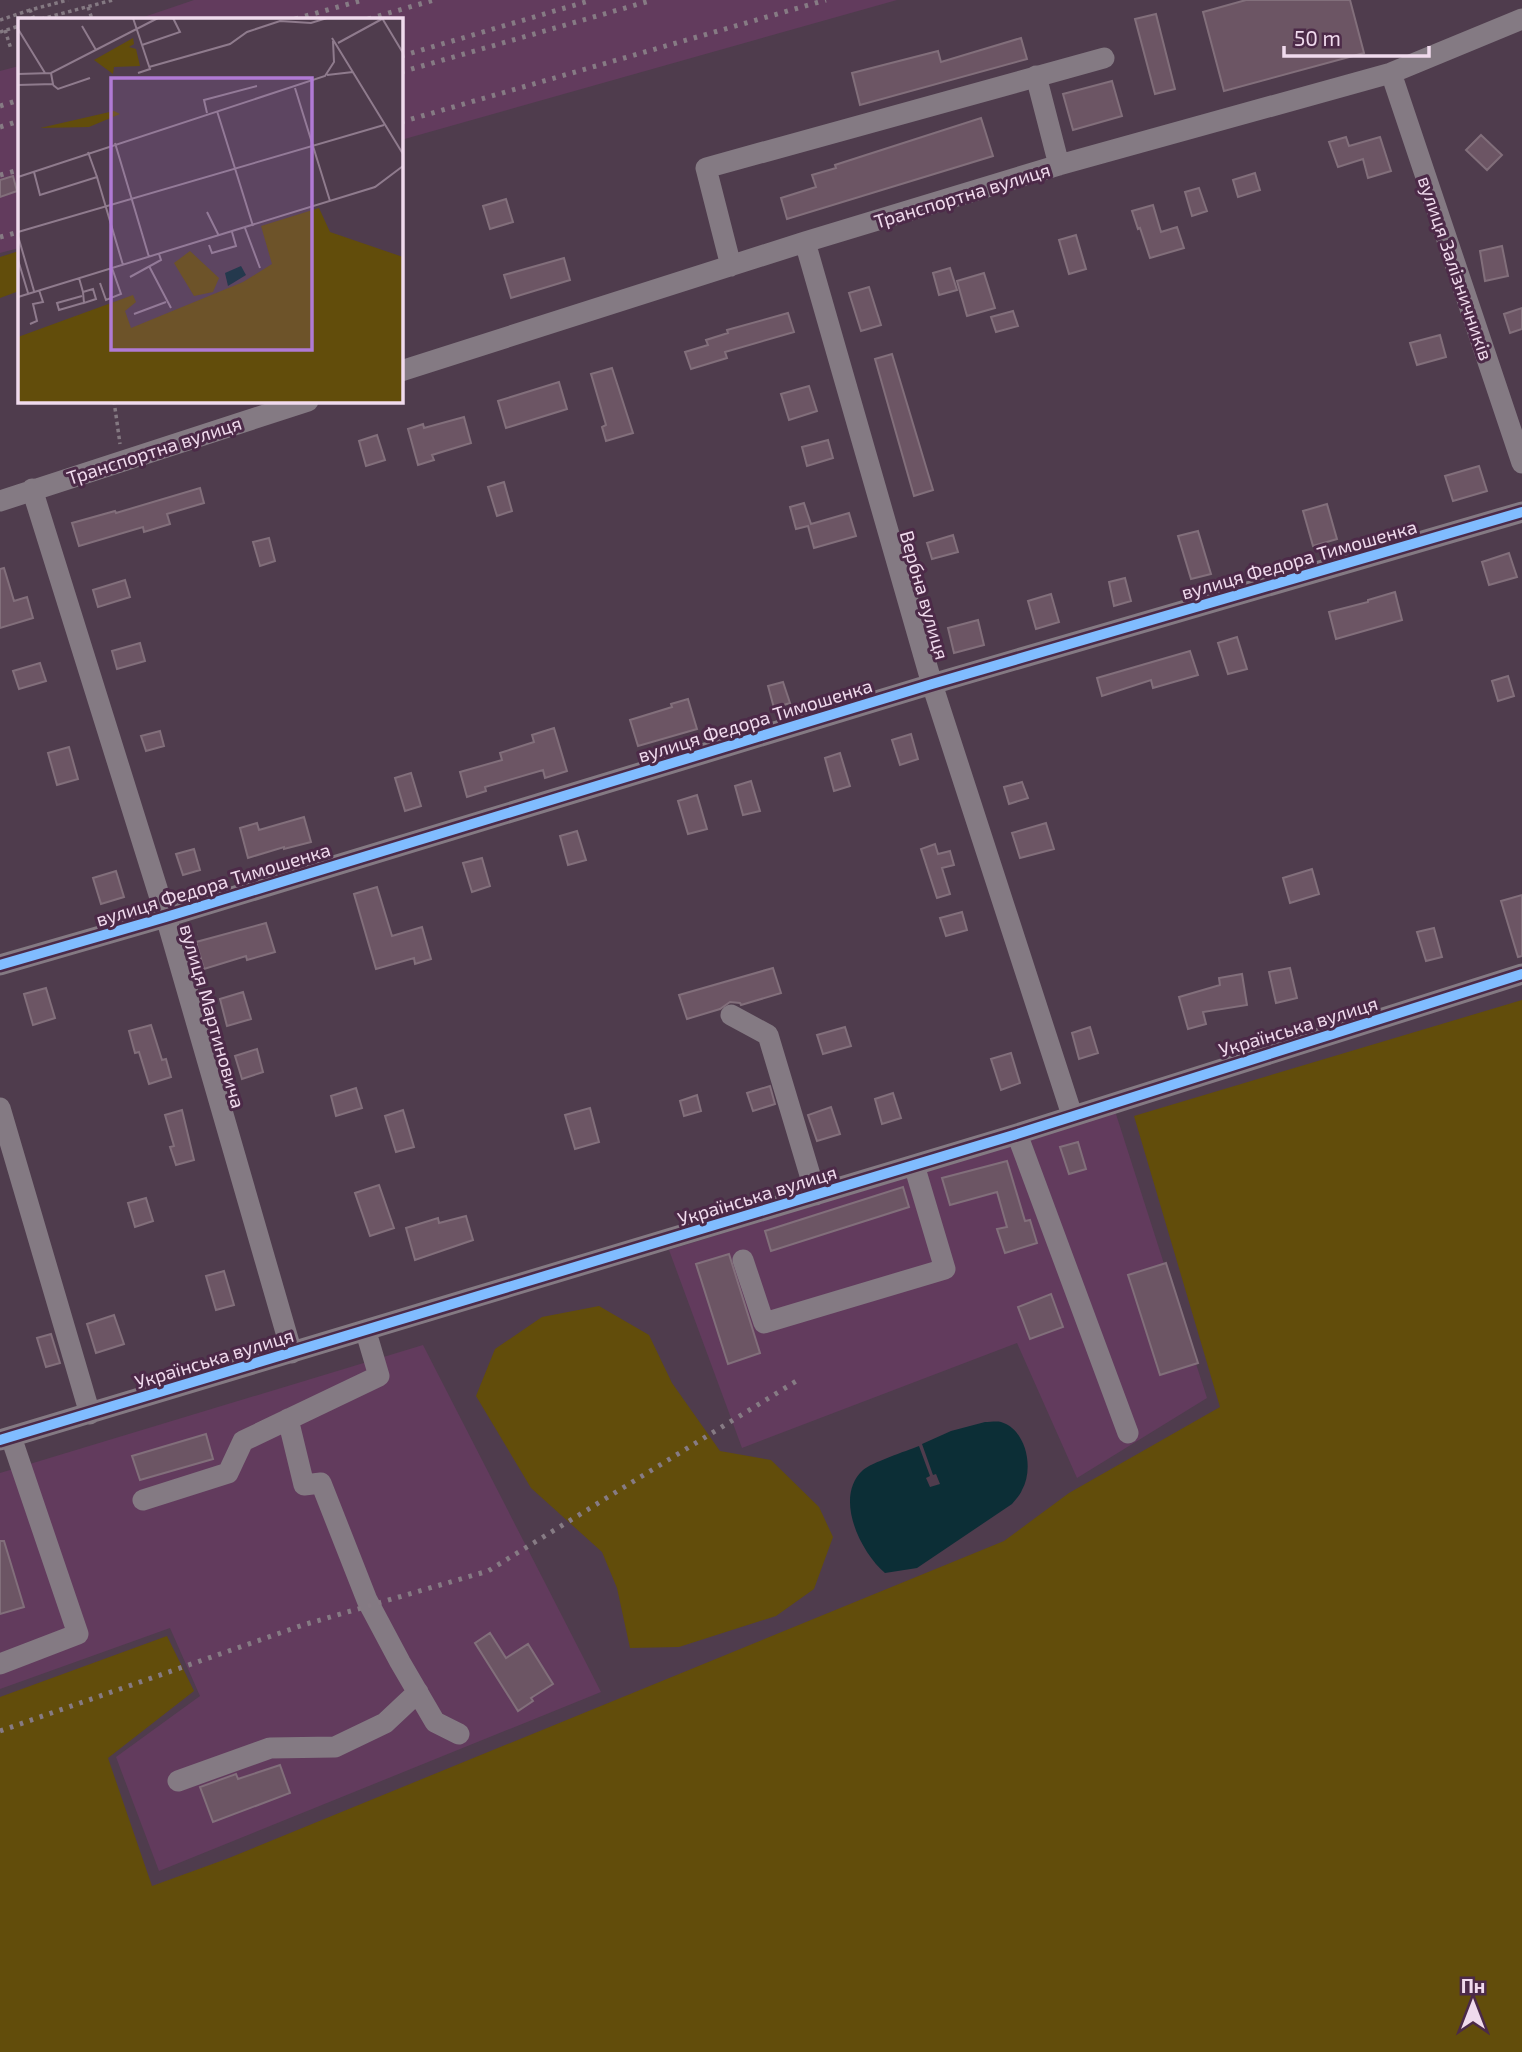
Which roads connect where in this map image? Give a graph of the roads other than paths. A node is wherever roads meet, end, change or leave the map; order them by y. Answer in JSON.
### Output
{"nodes":[{"id":1,"x":1522,"y":19,"type":"edge"},
{"id":2,"x":1104,"y":58,"type":"dead end"},
{"id":3,"x":1391,"y":74,"type":"junction"},
{"id":4,"x":1036,"y":76,"type":"junction"},
{"id":5,"x":1059,"y":165,"type":"junction"},
{"id":6,"x":805,"y":242,"type":"junction"},
{"id":7,"x":732,"y":266,"type":"junction"},
{"id":8,"x":402,"y":371,"type":"edge"},
{"id":9,"x":305,"y":402,"type":"edge"},
{"id":10,"x":1522,"y":463,"type":"edge"},
{"id":11,"x":32,"y":489,"type":"junction"},
{"id":12,"x":0,"y":501,"type":"edge"},
{"id":13,"x":1522,"y":512,"type":"edge"},
{"id":14,"x":932,"y":684,"type":"junction"},
{"id":15,"x":166,"y":917,"type":"junction"},
{"id":16,"x":0,"y":965,"type":"edge"},
{"id":17,"x":1522,"y":974,"type":"edge"},
{"id":18,"x":731,"y":1015,"type":"dead end"},
{"id":19,"x":0,"y":1108,"type":"edge"},
{"id":20,"x":1072,"y":1115,"type":"junction"},
{"id":21,"x":1017,"y":1134,"type":"junction"},
{"id":22,"x":914,"y":1165,"type":"junction"},
{"id":23,"x":816,"y":1195,"type":"junction"},
{"id":24,"x":743,"y":1260,"type":"dead end"},
{"id":25,"x":366,"y":1332,"type":"junction"},
{"id":26,"x":292,"y":1353,"type":"junction"},
{"id":27,"x":90,"y":1414,"type":"junction"},
{"id":28,"x":288,"y":1419,"type":"junction"},
{"id":29,"x":1128,"y":1433,"type":"dead end"},
{"id":30,"x":6,"y":1439,"type":"edge"},
{"id":31,"x":143,"y":1500,"type":"dead end"},
{"id":32,"x":0,"y":1664,"type":"edge"},
{"id":33,"x":418,"y":1692,"type":"junction"},
{"id":34,"x":459,"y":1734,"type":"dead end"},
{"id":35,"x":178,"y":1781,"type":"dead end"}],
"edges":[{"from":1,"to":3,"type":"street","name":"Транспортна вулиця"},
{"from":2,"to":4,"type":"street"},
{"from":3,"to":5,"type":"street","name":"Транспортна вулиця"},
{"from":3,"to":10,"type":"street","name":"вулиця Залізничників"},
{"from":4,"to":5,"type":"street"},
{"from":4,"to":7,"type":"street"},
{"from":5,"to":6,"type":"street","name":"Транспортна вулиця"},
{"from":6,"to":7,"type":"street","name":"Транспортна вулиця"},
{"from":6,"to":14,"type":"street","name":"Вербна вулиця"},
{"from":7,"to":8,"type":"street","name":"Транспортна вулиця"},
{"from":9,"to":11,"type":"street","name":"Транспортна вулиця"},
{"from":11,"to":12,"type":"street","name":"Транспортна вулиця"},
{"from":11,"to":15,"type":"street","name":"вулиця Мартиновича"},
{"from":13,"to":14,"type":"street","name":"вулиця Федора Тимошенка"},
{"from":14,"to":15,"type":"street","name":"вулиця Федора Тимошенка"},
{"from":14,"to":20,"type":"street","name":"Вербна вулиця"},
{"from":15,"to":16,"type":"street","name":"вулиця Федора Тимошенка"},
{"from":15,"to":26,"type":"street","name":"вулиця Мартиновича"},
{"from":17,"to":20,"type":"street","name":"Українська вулиця"},
{"from":18,"to":23,"type":"street"},
{"from":19,"to":27,"type":"street"},
{"from":20,"to":21,"type":"street","name":"Українська вулиця"},
{"from":21,"to":22,"type":"street","name":"Українська вулиця"},
{"from":21,"to":29,"type":"street"},
{"from":22,"to":23,"type":"street","name":"Українська вулиця"},
{"from":22,"to":24,"type":"street"},
{"from":23,"to":25,"type":"street","name":"Українська вулиця"},
{"from":25,"to":26,"type":"street","name":"Українська вулиця"},
{"from":25,"to":28,"type":"street"},
{"from":26,"to":27,"type":"street","name":"Українська вулиця"},
{"from":27,"to":30,"type":"street","name":"Українська вулиця"},
{"from":28,"to":31,"type":"street"},
{"from":28,"to":33,"type":"street"},
{"from":30,"to":32,"type":"street"},
{"from":33,"to":34,"type":"street"},
{"from":33,"to":35,"type":"street"}]}
